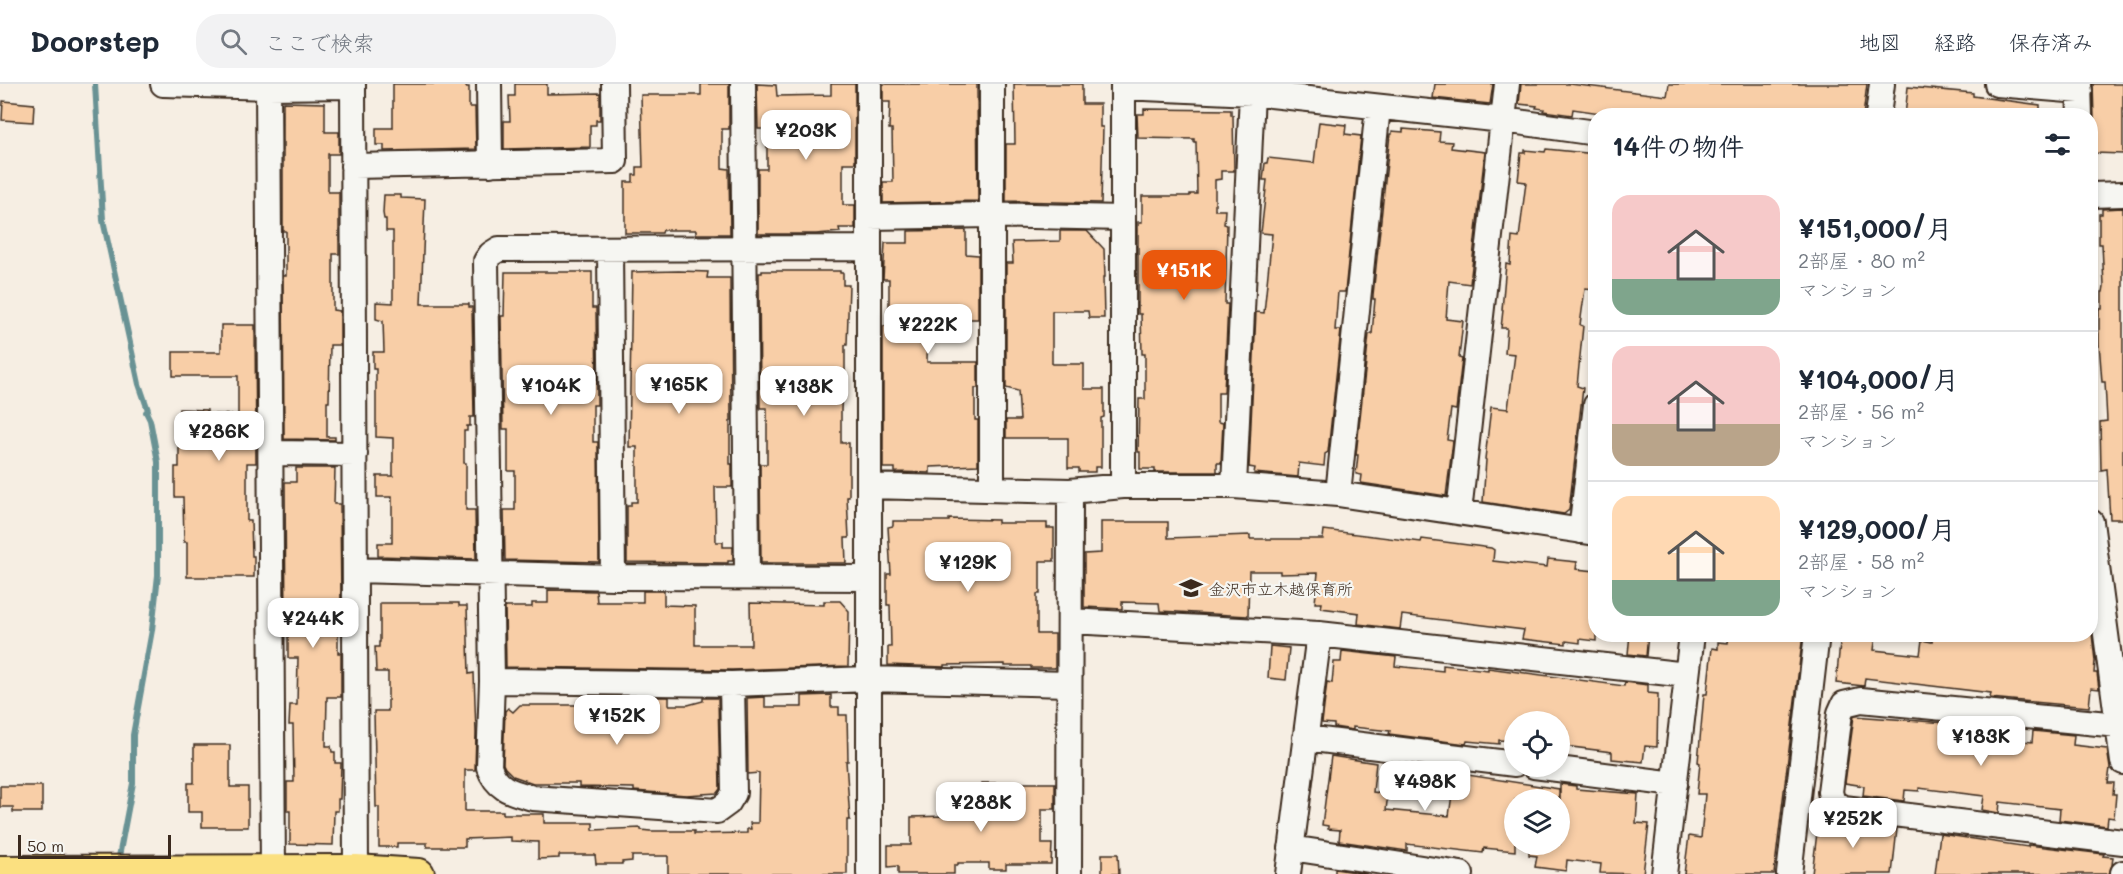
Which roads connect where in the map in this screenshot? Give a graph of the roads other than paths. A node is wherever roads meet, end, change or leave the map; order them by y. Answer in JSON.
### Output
{"nodes":[{"id":1,"x":163,"y":84,"type":"edge"},
{"id":2,"x":489,"y":84,"type":"edge"},
{"id":3,"x":614,"y":84,"type":"edge"},
{"id":4,"x":743,"y":84,"type":"edge"},
{"id":5,"x":869,"y":84,"type":"edge"},
{"id":6,"x":992,"y":84,"type":"edge"},
{"id":7,"x":1507,"y":84,"type":"edge"},
{"id":8,"x":1882,"y":84,"type":"edge"},
{"id":9,"x":1997,"y":84,"type":"edge"},
{"id":10,"x":353,"y":85,"type":"edge"},
{"id":11,"x":268,"y":86,"type":"edge"},
{"id":12,"x":1123,"y":86,"type":"edge"},
{"id":13,"x":2080,"y":88,"type":"edge"},
{"id":14,"x":1252,"y":93,"type":"junction"},
{"id":15,"x":1378,"y":107,"type":"junction"},
{"id":16,"x":1879,"y":108,"type":"edge"},
{"id":17,"x":2080,"y":108,"type":"edge"},
{"id":18,"x":1503,"y":120,"type":"junction"},
{"id":19,"x":1588,"y":132,"type":"edge"},
{"id":20,"x":490,"y":164,"type":"junction"},
{"id":21,"x":354,"y":166,"type":"junction"},
{"id":22,"x":2123,"y":194,"type":"edge"},
{"id":23,"x":2098,"y":195,"type":"edge"},
{"id":24,"x":992,"y":215,"type":"junction"},
{"id":25,"x":869,"y":217,"type":"junction"},
{"id":26,"x":1123,"y":218,"type":"junction"},
{"id":27,"x":869,"y":248,"type":"junction"},
{"id":28,"x":610,"y":249,"type":"junction"},
{"id":29,"x":743,"y":249,"type":"junction"},
{"id":30,"x":271,"y":453,"type":"junction"},
{"id":31,"x":355,"y":454,"type":"junction"},
{"id":32,"x":869,"y":486,"type":"junction"},
{"id":33,"x":1123,"y":486,"type":"junction"},
{"id":34,"x":1234,"y":486,"type":"junction"},
{"id":35,"x":992,"y":489,"type":"junction"},
{"id":36,"x":1070,"y":491,"type":"junction"},
{"id":37,"x":1338,"y":494,"type":"junction"},
{"id":38,"x":1459,"y":512,"type":"junction"},
{"id":39,"x":1588,"y":532,"type":"edge"},
{"id":40,"x":2098,"y":564,"type":"edge"},
{"id":41,"x":355,"y":570,"type":"junction"},
{"id":42,"x":491,"y":574,"type":"junction"},
{"id":43,"x":614,"y":577,"type":"junction"},
{"id":44,"x":747,"y":577,"type":"junction"},
{"id":45,"x":869,"y":578,"type":"junction"},
{"id":46,"x":2106,"y":613,"type":"edge"},
{"id":47,"x":1070,"y":621,"type":"junction"},
{"id":48,"x":1318,"y":634,"type":"junction"},
{"id":49,"x":1691,"y":642,"type":"edge"},
{"id":50,"x":1815,"y":642,"type":"edge"},
{"id":51,"x":1687,"y":675,"type":"junction"},
{"id":52,"x":869,"y":679,"type":"junction"},
{"id":53,"x":492,"y":681,"type":"junction"},
{"id":54,"x":732,"y":684,"type":"junction"},
{"id":55,"x":1069,"y":684,"type":"junction"},
{"id":56,"x":2118,"y":725,"type":"junction"},
{"id":57,"x":1305,"y":738,"type":"junction"},
{"id":58,"x":2123,"y":762,"type":"edge"},
{"id":59,"x":1504,"y":763,"type":"edge"},
{"id":60,"x":1570,"y":771,"type":"edge"},
{"id":61,"x":1675,"y":784,"type":"junction"},
{"id":62,"x":1797,"y":801,"type":"junction"},
{"id":63,"x":1833,"y":803,"type":"junction"},
{"id":64,"x":2123,"y":842,"type":"edge"},
{"id":65,"x":1291,"y":848,"type":"junction"},
{"id":66,"x":0,"y":871,"type":"edge"},
{"id":67,"x":273,"y":872,"type":"edge"},
{"id":68,"x":356,"y":872,"type":"edge"},
{"id":69,"x":419,"y":874,"type":"edge"},
{"id":70,"x":868,"y":874,"type":"edge"},
{"id":71,"x":1069,"y":874,"type":"edge"},
{"id":72,"x":1288,"y":874,"type":"edge"},
{"id":73,"x":1461,"y":874,"type":"edge"},
{"id":74,"x":1664,"y":874,"type":"edge"},
{"id":75,"x":1789,"y":874,"type":"edge"}],
"edges":[{"from":1,"to":11,"type":"street"},
{"from":2,"to":20,"type":"street"},
{"from":3,"to":20,"type":"street"},
{"from":4,"to":29,"type":"street"},
{"from":5,"to":25,"type":"street"},
{"from":6,"to":24,"type":"street"},
{"from":7,"to":18,"type":"street"},
{"from":8,"to":16,"type":"street"},
{"from":9,"to":13,"type":"street"},
{"from":10,"to":11,"type":"street"},
{"from":10,"to":21,"type":"street"},
{"from":11,"to":30,"type":"street"},
{"from":12,"to":14,"type":"street"},
{"from":12,"to":26,"type":"street"},
{"from":13,"to":17,"type":"street"},
{"from":14,"to":15,"type":"street"},
{"from":14,"to":34,"type":"street"},
{"from":15,"to":18,"type":"street"},
{"from":15,"to":37,"type":"street"},
{"from":18,"to":19,"type":"street"},
{"from":18,"to":38,"type":"street"},
{"from":20,"to":21,"type":"street"},
{"from":21,"to":31,"type":"street"},
{"from":22,"to":23,"type":"street"},
{"from":24,"to":25,"type":"street"},
{"from":24,"to":26,"type":"street"},
{"from":24,"to":35,"type":"street"},
{"from":25,"to":27,"type":"street"},
{"from":26,"to":33,"type":"street"},
{"from":27,"to":29,"type":"street"},
{"from":27,"to":32,"type":"street"},
{"from":28,"to":29,"type":"street"},
{"from":28,"to":42,"type":"street"},
{"from":28,"to":43,"type":"street"},
{"from":29,"to":44,"type":"street"},
{"from":30,"to":31,"type":"street"},
{"from":30,"to":67,"type":"street"},
{"from":31,"to":41,"type":"street"},
{"from":32,"to":35,"type":"street"},
{"from":32,"to":45,"type":"street"},
{"from":33,"to":34,"type":"street"},
{"from":33,"to":36,"type":"street"},
{"from":34,"to":37,"type":"street"},
{"from":35,"to":36,"type":"street"},
{"from":36,"to":47,"type":"street"},
{"from":37,"to":38,"type":"street"},
{"from":38,"to":39,"type":"street"},
{"from":40,"to":46,"type":"street"},
{"from":41,"to":42,"type":"street"},
{"from":41,"to":68,"type":"street"},
{"from":42,"to":43,"type":"street"},
{"from":42,"to":53,"type":"street"},
{"from":43,"to":44,"type":"street"},
{"from":44,"to":45,"type":"street"},
{"from":45,"to":52,"type":"street"},
{"from":46,"to":56,"type":"street"},
{"from":47,"to":48,"type":"street"},
{"from":47,"to":55,"type":"street"},
{"from":48,"to":51,"type":"street"},
{"from":48,"to":57,"type":"street"},
{"from":49,"to":51,"type":"street"},
{"from":50,"to":62,"type":"street"},
{"from":51,"to":61,"type":"street"},
{"from":52,"to":54,"type":"street"},
{"from":52,"to":55,"type":"street"},
{"from":52,"to":70,"type":"street"},
{"from":53,"to":54,"type":"street"},
{"from":53,"to":54,"type":"street"},
{"from":55,"to":71,"type":"street"},
{"from":56,"to":58,"type":"street"},
{"from":56,"to":63,"type":"street"},
{"from":57,"to":59,"type":"street"},
{"from":57,"to":65,"type":"street"},
{"from":60,"to":61,"type":"street"},
{"from":61,"to":74,"type":"street"},
{"from":62,"to":63,"type":"street"},
{"from":62,"to":75,"type":"street"},
{"from":63,"to":64,"type":"street"},
{"from":65,"to":72,"type":"street"},
{"from":65,"to":73,"type":"street"},
{"from":66,"to":67,"type":"main road"},
{"from":67,"to":68,"type":"main road"},
{"from":68,"to":69,"type":"main road"}]}
